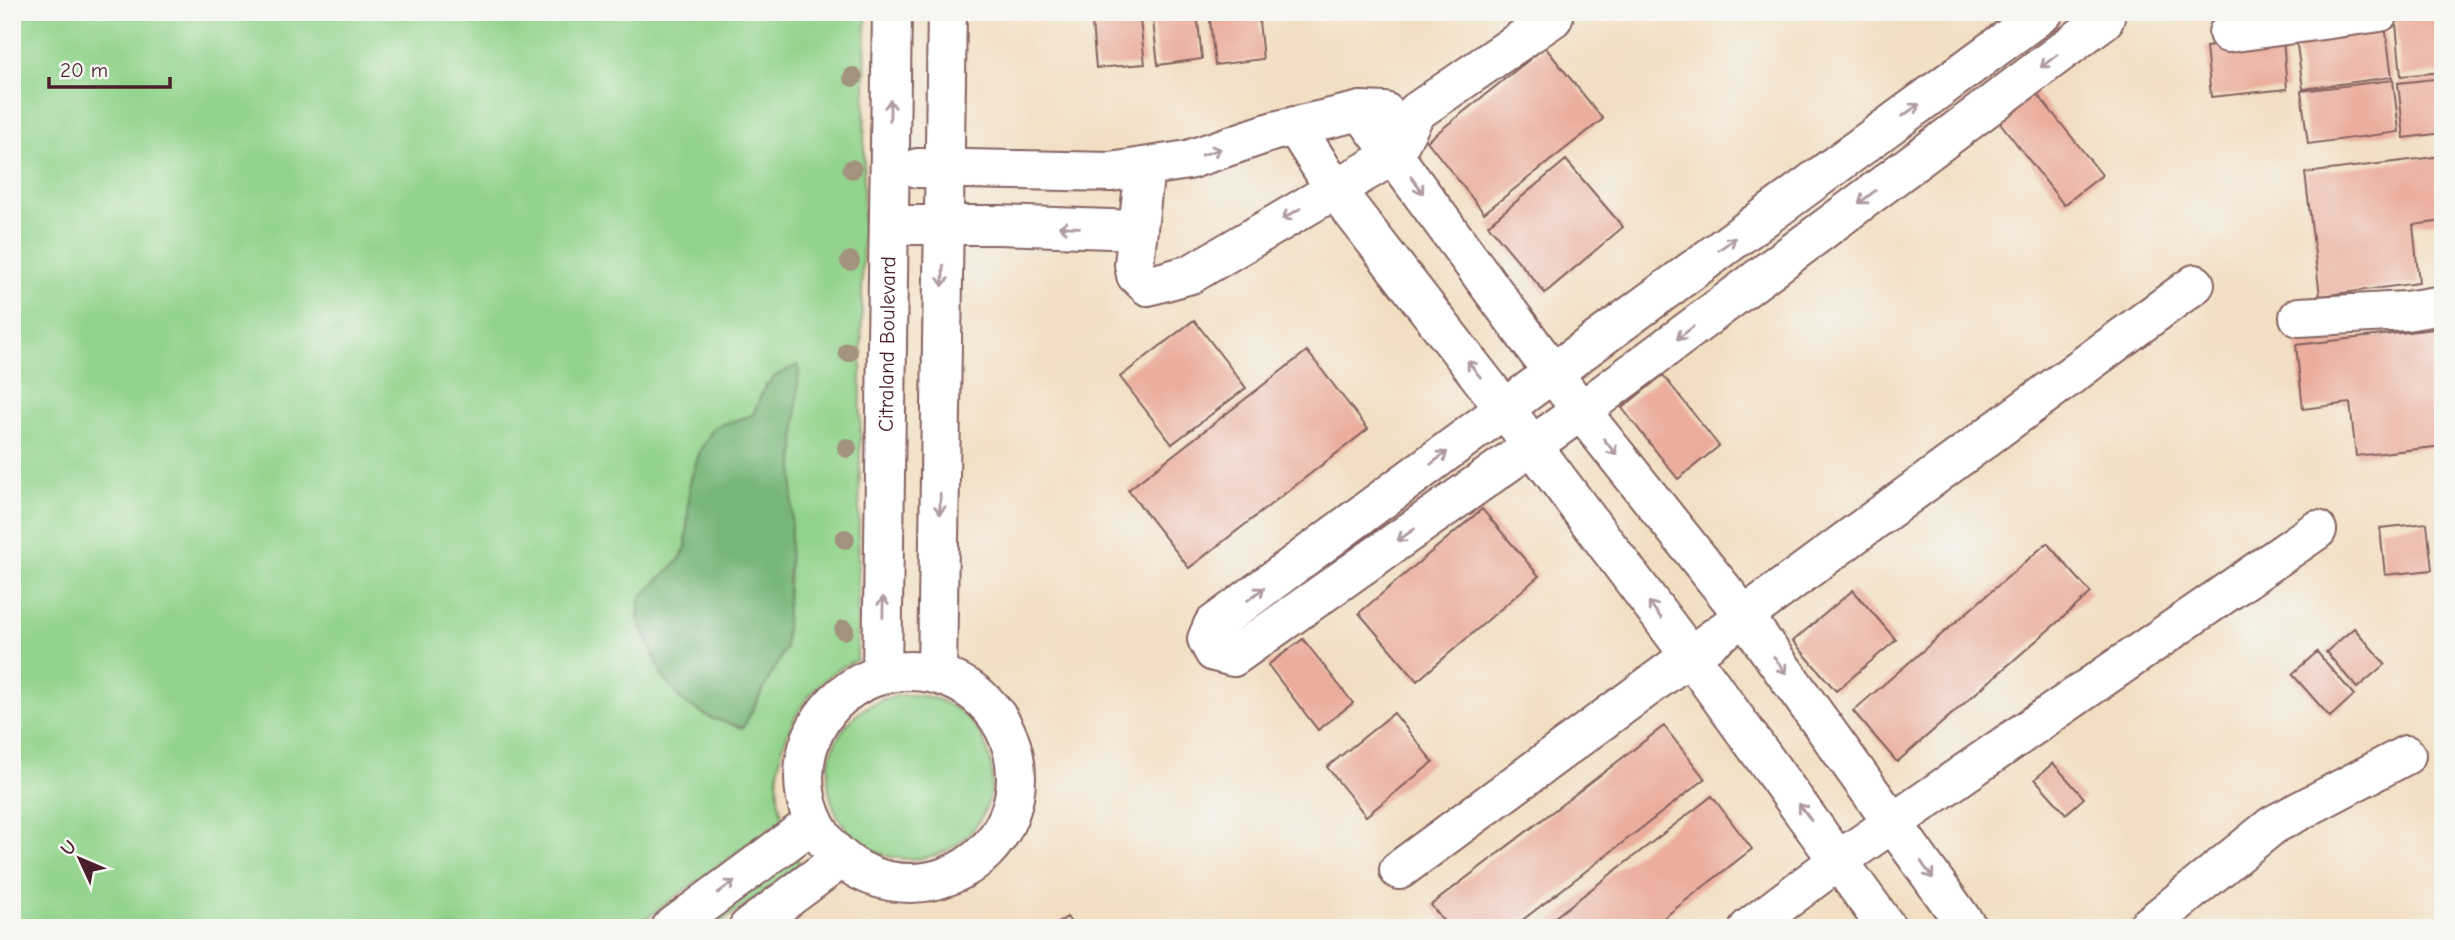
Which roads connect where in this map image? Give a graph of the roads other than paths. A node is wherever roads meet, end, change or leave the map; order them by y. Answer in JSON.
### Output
{"nodes":[{"id":1,"x":892,"y":12,"type":"edge"},
{"id":2,"x":947,"y":12,"type":"edge"},
{"id":3,"x":2044,"y":12,"type":"edge"},
{"id":4,"x":2102,"y":12,"type":"edge"},
{"id":5,"x":2380,"y":12,"type":"edge"},
{"id":6,"x":1553,"y":18,"type":"dead end"},
{"id":7,"x":2228,"y":33,"type":"dead end"},
{"id":8,"x":1361,"y":111,"type":"junction"},
{"id":9,"x":1416,"y":113,"type":"junction"},
{"id":10,"x":1295,"y":126,"type":"junction"},
{"id":11,"x":1394,"y":155,"type":"junction"},
{"id":12,"x":890,"y":167,"type":"junction"},
{"id":13,"x":1145,"y":167,"type":"junction"},
{"id":14,"x":945,"y":169,"type":"junction"},
{"id":15,"x":1334,"y":188,"type":"junction"},
{"id":16,"x":889,"y":225,"type":"junction"},
{"id":17,"x":944,"y":226,"type":"junction"},
{"id":18,"x":1137,"y":230,"type":"junction"},
{"id":19,"x":2195,"y":284,"type":"dead end"},
{"id":20,"x":2443,"y":305,"type":"edge"},
{"id":21,"x":2299,"y":317,"type":"dead end"},
{"id":22,"x":1553,"y":372,"type":"junction"},
{"id":23,"x":1505,"y":409,"type":"junction"},
{"id":24,"x":1581,"y":411,"type":"junction"},
{"id":25,"x":1532,"y":445,"type":"junction"},
{"id":26,"x":2317,"y":530,"type":"dead end"},
{"id":27,"x":1745,"y":617,"type":"junction"},
{"id":28,"x":1690,"y":657,"type":"junction"},
{"id":29,"x":937,"y":674,"type":"junction"},
{"id":30,"x":882,"y":675,"type":"junction"},
{"id":31,"x":2406,"y":755,"type":"dead end"},
{"id":32,"x":814,"y":822,"type":"junction"},
{"id":33,"x":1894,"y":822,"type":"junction"},
{"id":34,"x":842,"y":858,"type":"junction"},
{"id":35,"x":1839,"y":860,"type":"junction"},
{"id":36,"x":1399,"y":870,"type":"dead end"},
{"id":37,"x":671,"y":928,"type":"edge"},
{"id":38,"x":748,"y":928,"type":"edge"},
{"id":39,"x":1749,"y":928,"type":"edge"},
{"id":40,"x":1887,"y":928,"type":"edge"},
{"id":41,"x":1968,"y":928,"type":"edge"},
{"id":42,"x":2146,"y":928,"type":"edge"}],
"edges":[{"from":12,"to":1,"type":"street","name":"Citraland Boulevard","one_way":true},
{"from":2,"to":14,"type":"street"},
{"from":22,"to":3,"type":"street","one_way":true},
{"from":4,"to":24,"type":"street","one_way":true},
{"from":5,"to":7,"type":"street"},
{"from":6,"to":9,"type":"street"},
{"from":8,"to":9,"type":"street"},
{"from":8,"to":10,"type":"street"},
{"from":8,"to":11,"type":"street"},
{"from":9,"to":11,"type":"street"},
{"from":13,"to":10,"type":"street","one_way":true},
{"from":10,"to":15,"type":"street"},
{"from":11,"to":15,"type":"street"},
{"from":11,"to":22,"type":"street","one_way":true},
{"from":12,"to":14,"type":"street"},
{"from":12,"to":16,"type":"street","name":"Citraland Boulevard"},
{"from":13,"to":14,"type":"street"},
{"from":13,"to":18,"type":"street"},
{"from":14,"to":17,"type":"street"},
{"from":15,"to":18,"type":"street","one_way":true},
{"from":23,"to":15,"type":"street","one_way":true},
{"from":16,"to":17,"type":"street"},
{"from":30,"to":16,"type":"street","name":"Citraland Boulevard","one_way":true},
{"from":18,"to":17,"type":"street","one_way":true},
{"from":17,"to":29,"type":"street","one_way":true},
{"from":19,"to":27,"type":"street"},
{"from":20,"to":21,"type":"street"},
{"from":22,"to":23,"type":"street"},
{"from":22,"to":24,"type":"street"},
{"from":23,"to":25,"type":"street"},
{"from":25,"to":23,"type":"street","one_way":true},
{"from":24,"to":25,"type":"street"},
{"from":24,"to":27,"type":"street","one_way":true},
{"from":28,"to":25,"type":"street","one_way":true},
{"from":26,"to":33,"type":"street"},
{"from":27,"to":28,"type":"street"},
{"from":27,"to":33,"type":"street","one_way":true},
{"from":35,"to":28,"type":"street","one_way":true},
{"from":28,"to":36,"type":"street"},
{"from":29,"to":30,"type":"street"},
{"from":29,"to":34,"type":"street"},
{"from":30,"to":32,"type":"street"},
{"from":31,"to":42,"type":"street"},
{"from":32,"to":34,"type":"street"},
{"from":37,"to":32,"type":"street","one_way":true},
{"from":33,"to":35,"type":"street"},
{"from":33,"to":41,"type":"street","one_way":true},
{"from":34,"to":38,"type":"street"},
{"from":35,"to":39,"type":"street"},
{"from":35,"to":40,"type":"street"}]}
